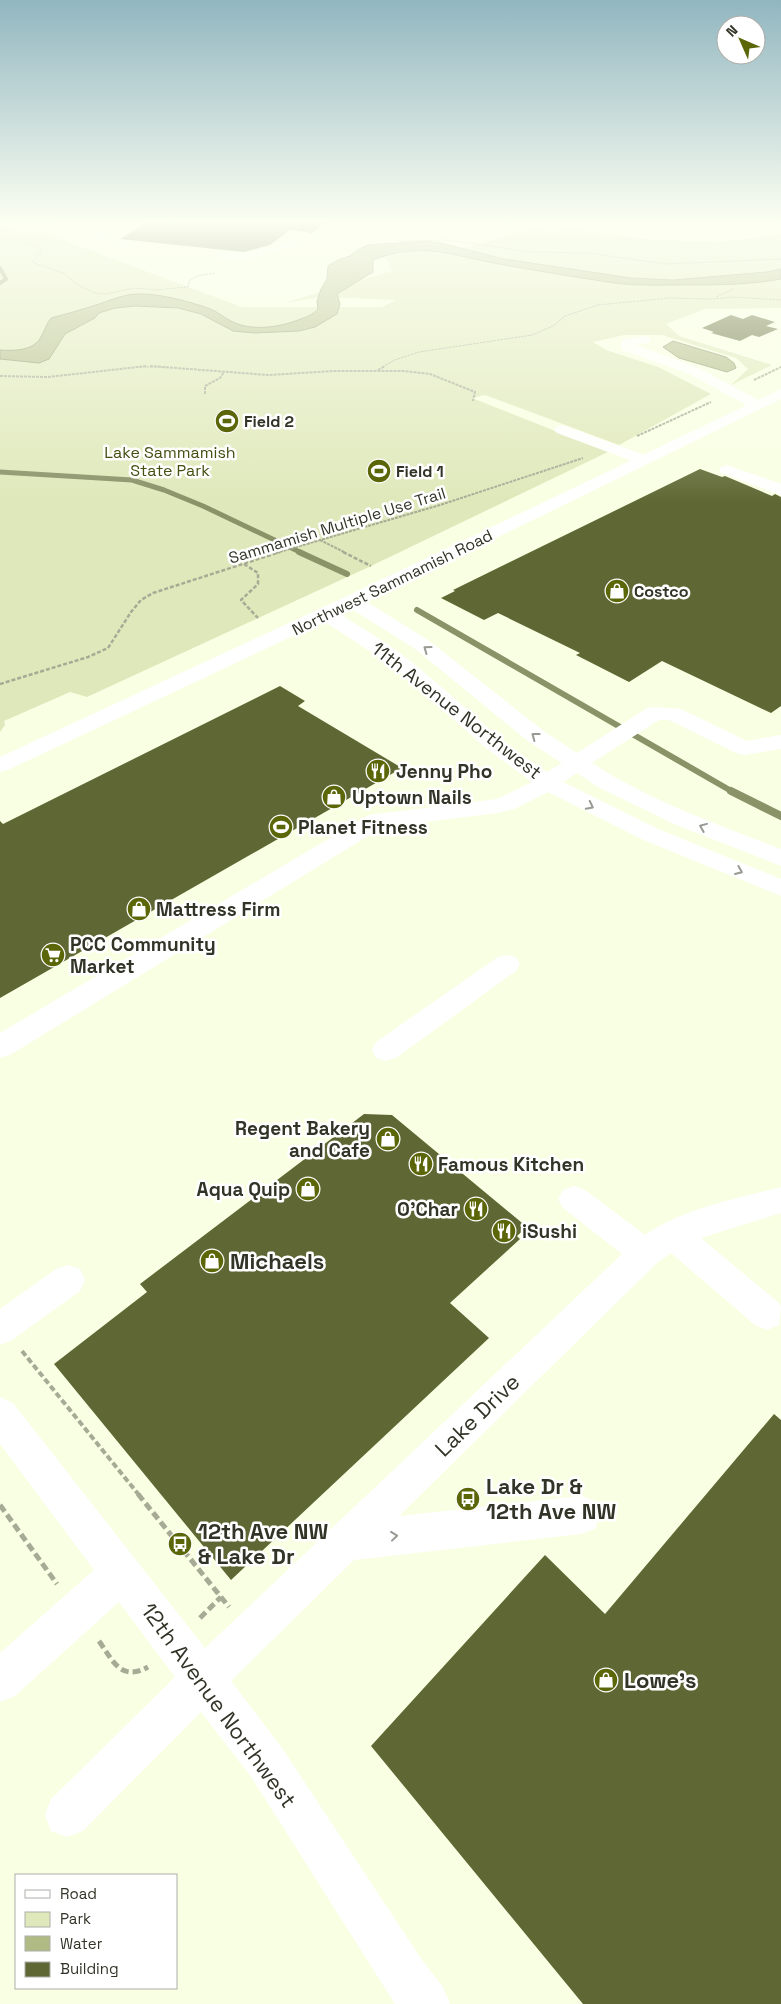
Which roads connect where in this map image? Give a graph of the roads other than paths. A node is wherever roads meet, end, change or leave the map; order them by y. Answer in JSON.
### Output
{"nodes":[{"id":1,"x":644,"y":340,"type":"dead end"},
{"id":2,"x":781,"y":393,"type":"edge"},
{"id":3,"x":757,"y":405,"type":"junction"},
{"id":4,"x":562,"y":430,"type":"dead end"},
{"id":5,"x":644,"y":460,"type":"junction"},
{"id":6,"x":727,"y":470,"type":"dead end"},
{"id":7,"x":781,"y":490,"type":"edge"},
{"id":8,"x":352,"y":602,"type":"junction"},
{"id":9,"x":326,"y":614,"type":"junction"},
{"id":10,"x":781,"y":742,"type":"edge"},
{"id":11,"x":575,"y":764,"type":"junction"},
{"id":12,"x":0,"y":765,"type":"edge"},
{"id":13,"x":547,"y":782,"type":"junction"},
{"id":14,"x":781,"y":858,"type":"edge"},
{"id":15,"x":781,"y":888,"type":"edge"},
{"id":16,"x":507,"y":964,"type":"dead end"},
{"id":17,"x":0,"y":1048,"type":"edge"},
{"id":18,"x":386,"y":1050,"type":"dead end"},
{"id":19,"x":574,"y":1199,"type":"dead end"},
{"id":20,"x":781,"y":1200,"type":"edge"},
{"id":21,"x":660,"y":1244,"type":"junction"},
{"id":22,"x":68,"y":1280,"type":"dead end"},
{"id":23,"x":767,"y":1314,"type":"dead end"},
{"id":24,"x":1,"y":1328,"type":"edge"},
{"id":25,"x":0,"y":1415,"type":"edge"},
{"id":26,"x":581,"y":1515,"type":"dead end"},
{"id":27,"x":345,"y":1541,"type":"junction"},
{"id":28,"x":121,"y":1573,"type":"junction"},
{"id":29,"x":202,"y":1679,"type":"junction"},
{"id":30,"x":0,"y":1681,"type":"edge"},
{"id":31,"x":67,"y":1815,"type":"dead end"},
{"id":32,"x":426,"y":2004,"type":"edge"}],
"edges":[{"from":1,"to":3,"type":"street"},
{"from":2,"to":3,"type":"street","name":"Northwest Sammamish Road"},
{"from":3,"to":5,"type":"street","name":"Northwest Sammamish Road"},
{"from":4,"to":5,"type":"street"},
{"from":5,"to":8,"type":"street","name":"Northwest Sammamish Road"},
{"from":6,"to":7,"type":"street"},
{"from":8,"to":9,"type":"street","name":"Northwest Sammamish Road"},
{"from":11,"to":8,"type":"street","name":"11th Avenue Northwest","one_way":true},
{"from":9,"to":12,"type":"street","name":"Northwest Sammamish Road"},
{"from":9,"to":13,"type":"street","name":"11th Avenue Northwest"},
{"from":10,"to":11,"type":"street"},
{"from":11,"to":13,"type":"street"},
{"from":14,"to":11,"type":"street","name":"11th Avenue Northwest","one_way":true},
{"from":13,"to":15,"type":"street","name":"11th Avenue Northwest","one_way":true},
{"from":13,"to":17,"type":"street"},
{"from":16,"to":18,"type":"street"},
{"from":19,"to":21,"type":"street"},
{"from":20,"to":21,"type":"street","name":"Lake Drive"},
{"from":21,"to":23,"type":"street"},
{"from":21,"to":27,"type":"street","name":"Lake Drive"},
{"from":22,"to":24,"type":"street"},
{"from":25,"to":28,"type":"street","name":"12th Avenue Northwest"},
{"from":27,"to":26,"type":"street","one_way":true},
{"from":27,"to":29,"type":"street","name":"Lake Drive"},
{"from":28,"to":29,"type":"street","name":"12th Avenue Northwest"},
{"from":28,"to":30,"type":"street"},
{"from":29,"to":31,"type":"street","name":"Lake Drive"},
{"from":29,"to":32,"type":"street","name":"12th Avenue Northwest"}]}
